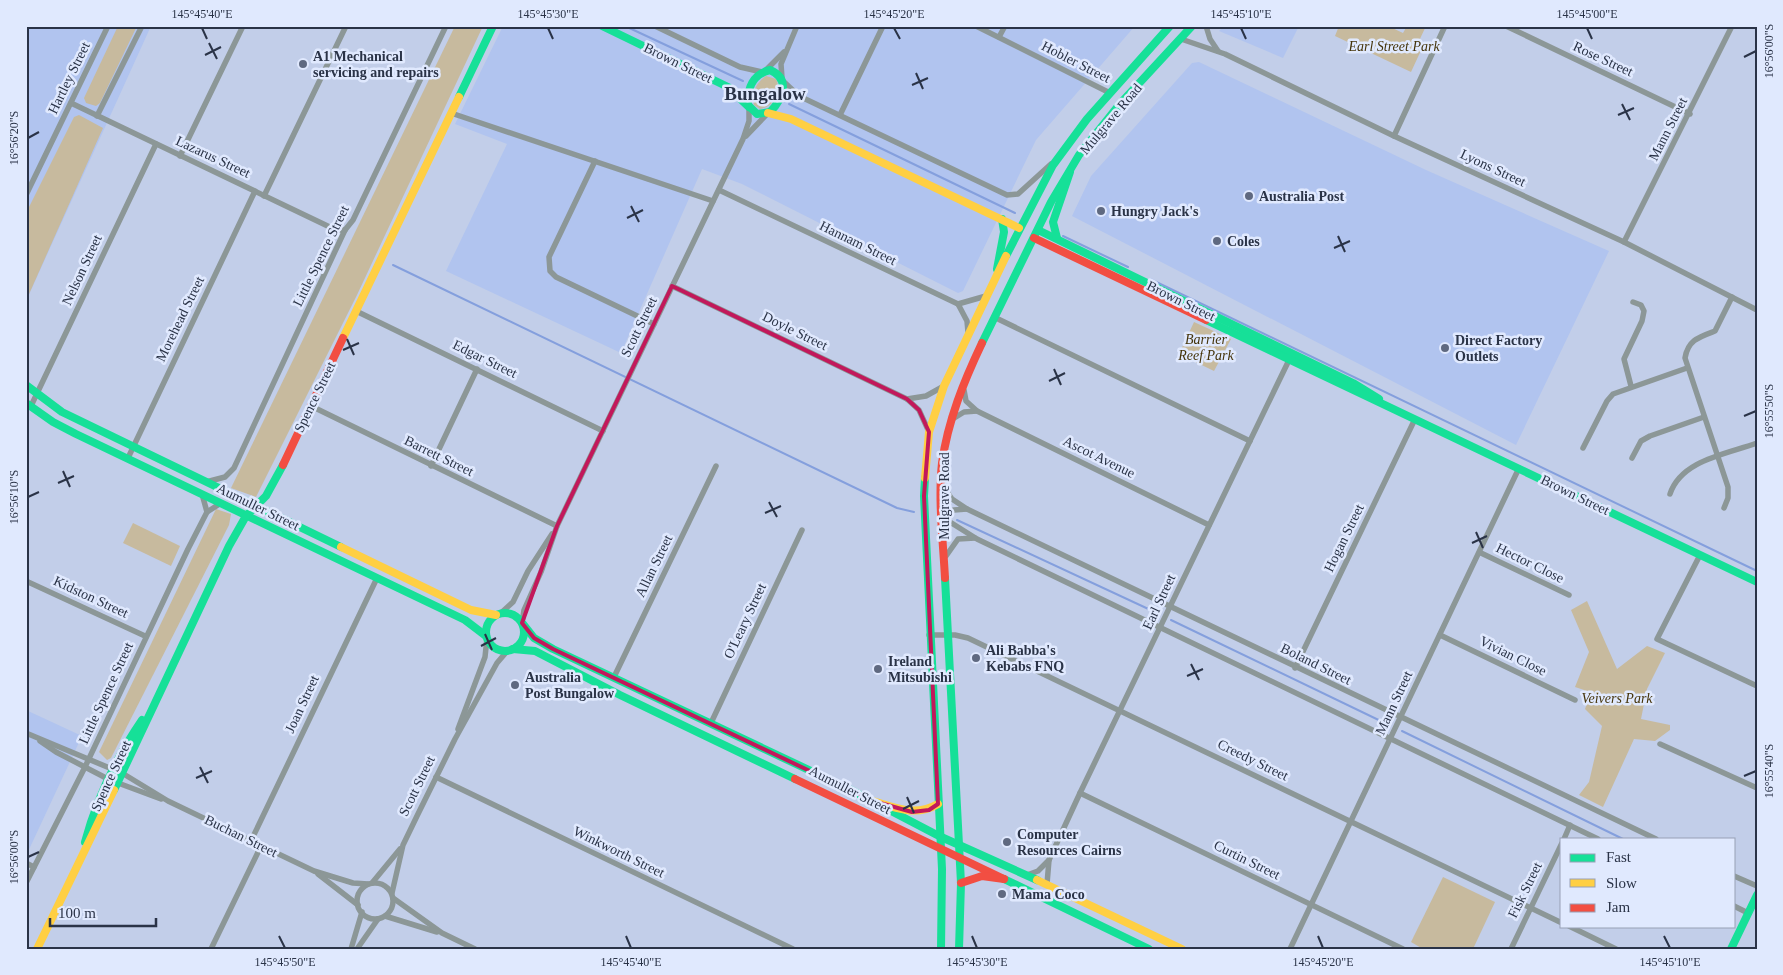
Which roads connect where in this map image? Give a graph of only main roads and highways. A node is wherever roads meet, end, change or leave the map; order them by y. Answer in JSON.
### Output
{"nodes":[{"id":1,"x":493,"y":26,"type":"edge"},
{"id":2,"x":602,"y":26,"type":"edge"},
{"id":3,"x":1170,"y":26,"type":"edge"},
{"id":4,"x":1192,"y":26,"type":"edge"},
{"id":5,"x":750,"y":86,"type":"junction"},
{"id":6,"x":728,"y":87,"type":"junction"},
{"id":7,"x":780,"y":100,"type":"junction"},
{"id":8,"x":749,"y":107,"type":"junction"},
{"id":9,"x":768,"y":114,"type":"junction"},
{"id":10,"x":791,"y":119,"type":"junction"},
{"id":11,"x":1072,"y":166,"type":"junction"},
{"id":12,"x":1002,"y":220,"type":"junction"},
{"id":13,"x":1019,"y":228,"type":"junction"},
{"id":14,"x":1038,"y":230,"type":"junction"},
{"id":15,"x":1034,"y":238,"type":"junction"},
{"id":16,"x":1057,"y":238,"type":"junction"},
{"id":17,"x":994,"y":282,"type":"junction"},
{"id":18,"x":1291,"y":357,"type":"junction"},
{"id":19,"x":26,"y":385,"type":"edge"},
{"id":20,"x":29,"y":404,"type":"edge"},
{"id":21,"x":256,"y":506,"type":"junction"},
{"id":22,"x":246,"y":516,"type":"junction"},
{"id":23,"x":336,"y":544,"type":"junction"},
{"id":24,"x":364,"y":572,"type":"junction"},
{"id":25,"x":1757,"y":582,"type":"edge"},
{"id":26,"x":498,"y":614,"type":"junction"},
{"id":27,"x":523,"y":624,"type":"junction"},
{"id":28,"x":487,"y":637,"type":"junction"},
{"id":29,"x":511,"y":650,"type":"junction"},
{"id":30,"x":152,"y":706,"type":"junction"},
{"id":31,"x":791,"y":761,"type":"junction"},
{"id":32,"x":112,"y":769,"type":"junction"},
{"id":33,"x":122,"y":773,"type":"junction"},
{"id":34,"x":108,"y":779,"type":"junction"},
{"id":35,"x":118,"y":783,"type":"junction"},
{"id":36,"x":828,"y":794,"type":"junction"},
{"id":37,"x":873,"y":802,"type":"junction"},
{"id":38,"x":938,"y":804,"type":"junction"},
{"id":39,"x":939,"y":836,"type":"junction"},
{"id":40,"x":959,"y":845,"type":"junction"},
{"id":41,"x":941,"y":849,"type":"junction"},
{"id":42,"x":83,"y":852,"type":"junction"},
{"id":43,"x":959,"y":858,"type":"junction"},
{"id":44,"x":1004,"y":879,"type":"junction"},
{"id":45,"x":961,"y":883,"type":"junction"},
{"id":46,"x":1757,"y":896,"type":"edge"},
{"id":47,"x":1080,"y":899,"type":"junction"},
{"id":48,"x":1118,"y":934,"type":"junction"},
{"id":49,"x":960,"y":947,"type":"edge"},
{"id":50,"x":37,"y":949,"type":"edge"},
{"id":51,"x":941,"y":949,"type":"edge"},
{"id":52,"x":1149,"y":949,"type":"edge"},
{"id":53,"x":1182,"y":949,"type":"edge"},
{"id":54,"x":1731,"y":949,"type":"edge"}],
"edges":[{"from":1,"to":21,"type":"main road","name":"Spence Street"},
{"from":2,"to":6,"type":"main road","name":"Brown Street"},
{"from":3,"to":13,"type":"main road","name":"Mulgrave Road"},
{"from":4,"to":11,"type":"main road","name":"Mulgrave Road"},
{"from":5,"to":6,"type":"main road","name":"Brown Street"},
{"from":5,"to":7,"type":"main road"},
{"from":5,"to":8,"type":"main road"},
{"from":6,"to":8,"type":"main road","name":"Brown Street"},
{"from":7,"to":9,"type":"main road"},
{"from":7,"to":10,"type":"main road"},
{"from":8,"to":9,"type":"main road"},
{"from":9,"to":10,"type":"main road","name":"Brown Street"},
{"from":10,"to":12,"type":"main road","name":"Brown Street"},
{"from":11,"to":14,"type":"main road","name":"Mulgrave Road"},
{"from":11,"to":16,"type":"main road"},
{"from":12,"to":13,"type":"main road","name":"Brown Street"},
{"from":12,"to":17,"type":"main road"},
{"from":13,"to":14,"type":"main road","name":"Brown Street"},
{"from":13,"to":15,"type":"main road","name":"Brown Street"},
{"from":13,"to":17,"type":"main road","name":"Mulgrave Road"},
{"from":14,"to":15,"type":"main road","name":"Mulgrave Road"},
{"from":14,"to":16,"type":"main road","name":"Brown Street"},
{"from":15,"to":18,"type":"main road","name":"Brown Street"},
{"from":15,"to":40,"type":"main road","name":"Mulgrave Road"},
{"from":16,"to":18,"type":"main road","name":"Brown Street"},
{"from":17,"to":38,"type":"main road","name":"Mulgrave Road"},
{"from":18,"to":25,"type":"main road","name":"Brown Street"},
{"from":19,"to":21,"type":"main road","name":"Aumuller Street"},
{"from":20,"to":22,"type":"main road","name":"Aumuller Street"},
{"from":21,"to":22,"type":"main road","name":"Spence Street"},
{"from":21,"to":23,"type":"main road","name":"Aumuller Street"},
{"from":22,"to":24,"type":"main road","name":"Aumuller Street"},
{"from":22,"to":30,"type":"main road","name":"Spence Street"},
{"from":23,"to":24,"type":"main road"},
{"from":23,"to":26,"type":"main road","name":"Aumuller Street"},
{"from":24,"to":28,"type":"main road","name":"Aumuller Street"},
{"from":26,"to":27,"type":"main road"},
{"from":26,"to":28,"type":"main road"},
{"from":27,"to":29,"type":"main road"},
{"from":27,"to":31,"type":"main road","name":"Aumuller Street"},
{"from":28,"to":29,"type":"main road"},
{"from":29,"to":36,"type":"main road","name":"Aumuller Street"},
{"from":30,"to":32,"type":"main road","name":"Spence Street"},
{"from":30,"to":33,"type":"main road","name":"Spence Street"},
{"from":31,"to":36,"type":"main road"},
{"from":31,"to":37,"type":"main road","name":"Aumuller Street"},
{"from":32,"to":33,"type":"main road","name":"Buchan Street"},
{"from":32,"to":34,"type":"main road","name":"Spence Street"},
{"from":33,"to":35,"type":"main road","name":"Spence Street"},
{"from":34,"to":35,"type":"main road","name":"Buchan Street"},
{"from":34,"to":42,"type":"main road","name":"Spence Street"},
{"from":35,"to":42,"type":"main road","name":"Spence Street"},
{"from":36,"to":41,"type":"main road","name":"Aumuller Street"},
{"from":37,"to":38,"type":"main road"},
{"from":37,"to":39,"type":"main road","name":"Aumuller Street"},
{"from":38,"to":39,"type":"main road","name":"Mulgrave Road"},
{"from":39,"to":40,"type":"main road","name":"Aumuller Street"},
{"from":39,"to":41,"type":"main road","name":"Mulgrave Road"},
{"from":40,"to":43,"type":"main road","name":"Mulgrave Road"},
{"from":40,"to":47,"type":"main road","name":"Aumuller Street"},
{"from":41,"to":43,"type":"main road","name":"Aumuller Street"},
{"from":41,"to":51,"type":"main road","name":"Mulgrave Road"},
{"from":42,"to":50,"type":"main road","name":"Spence Street"},
{"from":43,"to":44,"type":"main road","name":"Aumuller Street"},
{"from":43,"to":45,"type":"main road","name":"Mulgrave Road"},
{"from":44,"to":45,"type":"main road"},
{"from":44,"to":48,"type":"main road","name":"Aumuller Street"},
{"from":45,"to":49,"type":"main road","name":"Mulgrave Road"},
{"from":46,"to":54,"type":"main road"},
{"from":47,"to":48,"type":"main road"},
{"from":47,"to":53,"type":"main road","name":"Aumuller Street"},
{"from":48,"to":52,"type":"main road","name":"Aumuller Street"}]}
